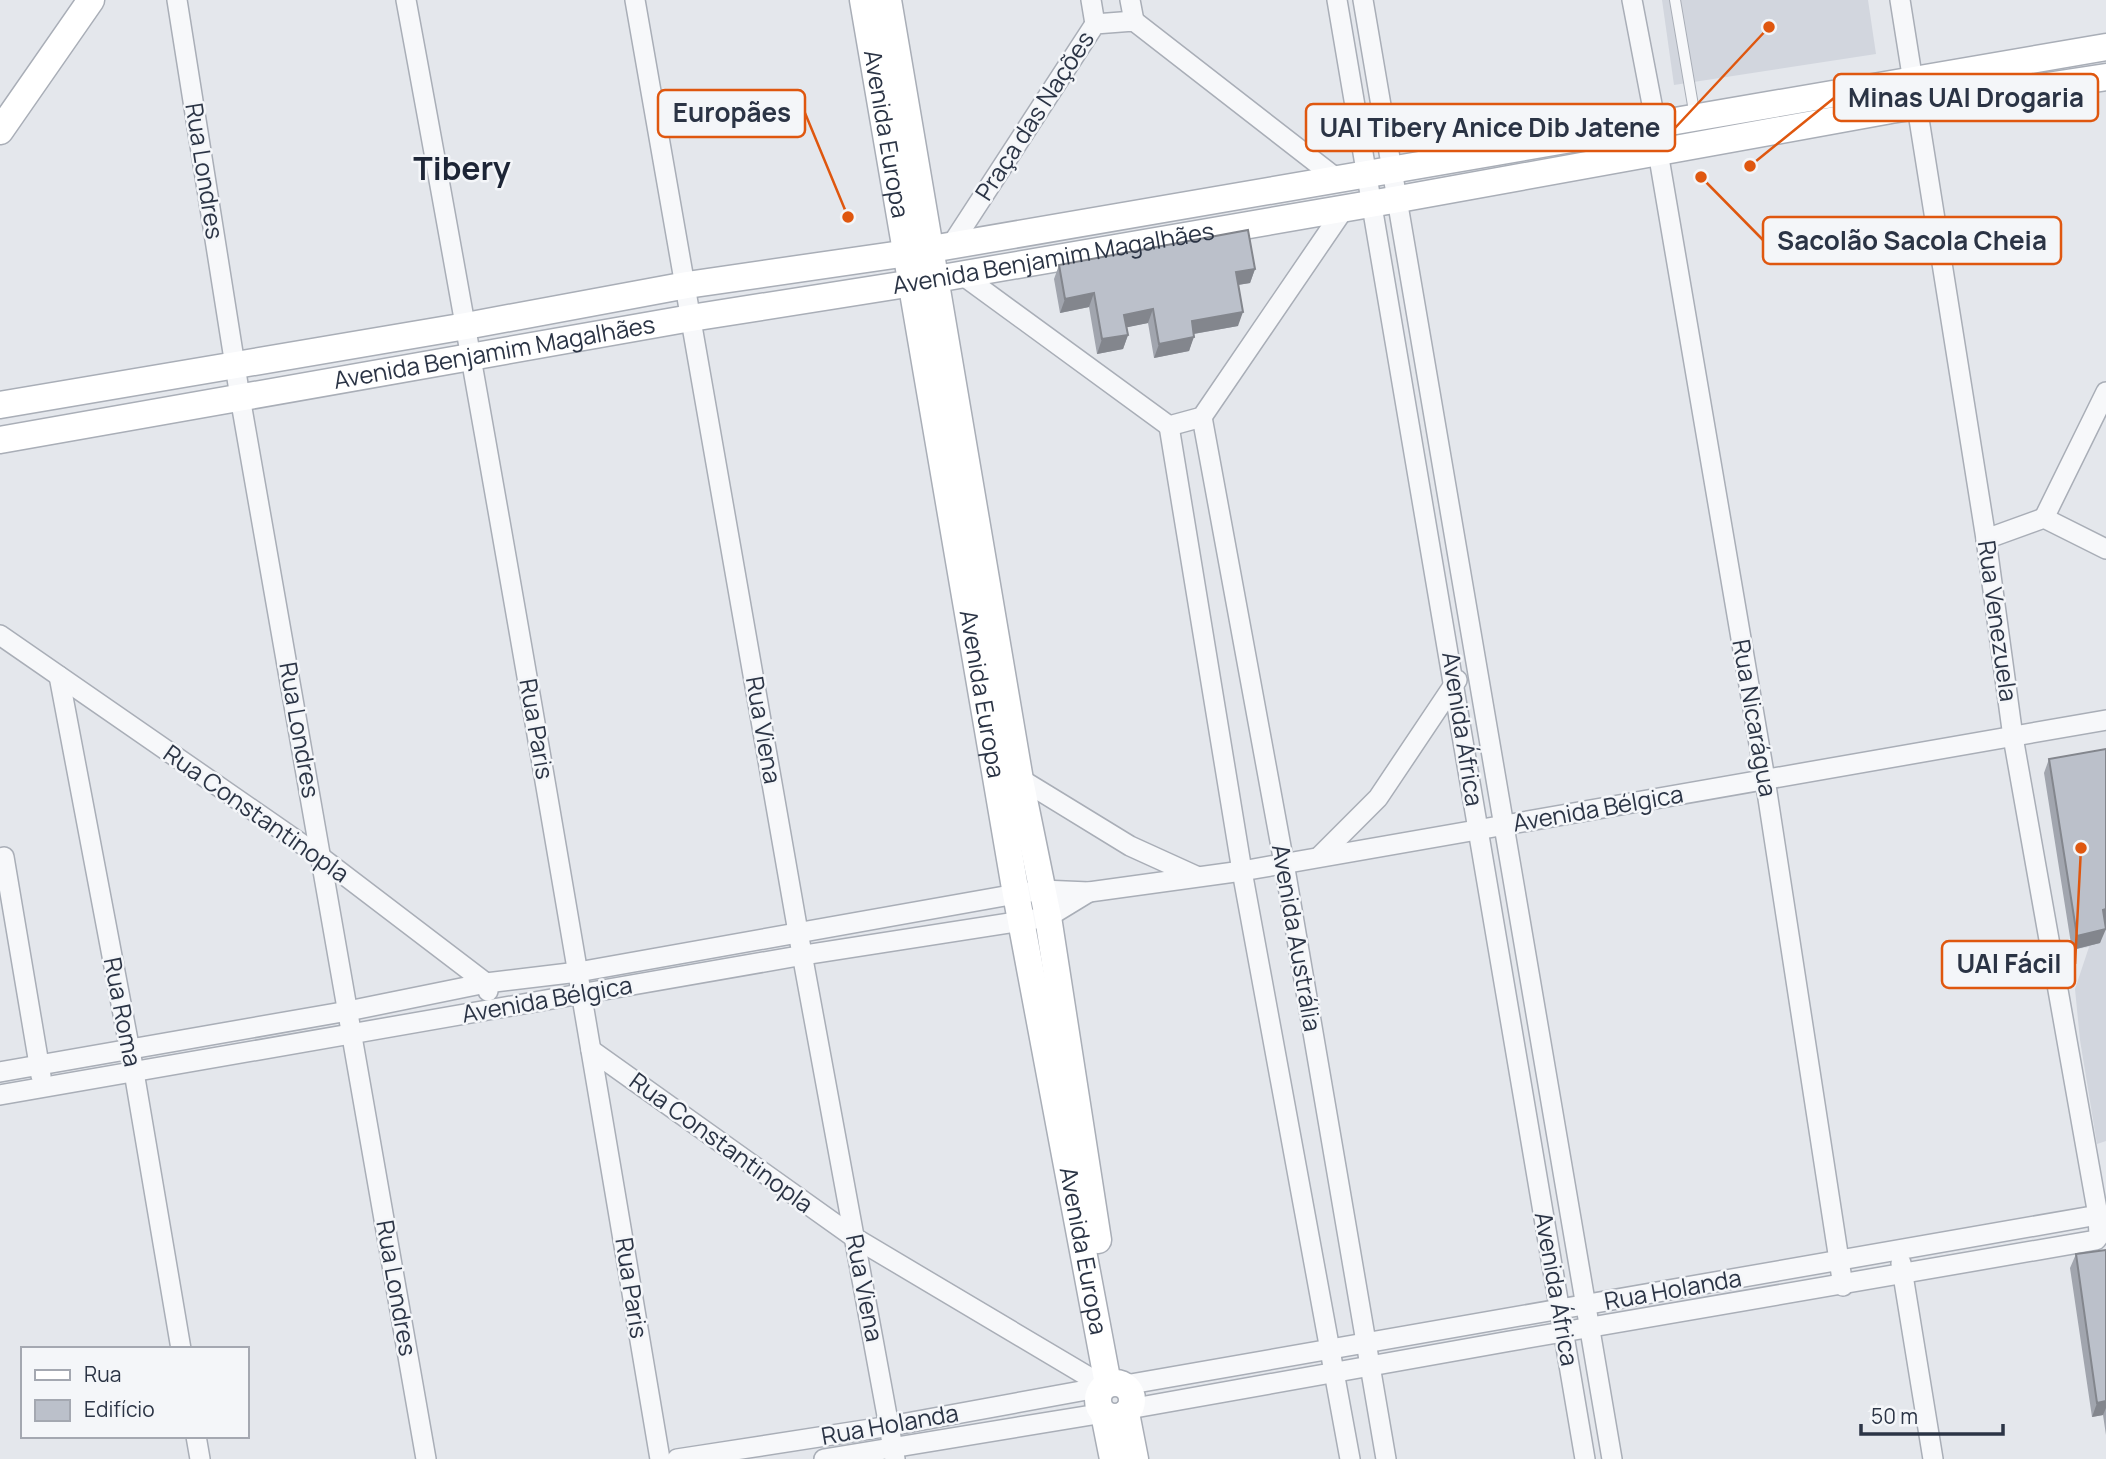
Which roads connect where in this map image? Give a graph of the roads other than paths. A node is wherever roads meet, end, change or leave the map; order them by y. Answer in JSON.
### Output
{"nodes":[{"id":1,"x":91,"y":0,"type":"edge"},
{"id":2,"x":177,"y":0,"type":"edge"},
{"id":3,"x":405,"y":0,"type":"edge"},
{"id":4,"x":635,"y":0,"type":"edge"},
{"id":5,"x":863,"y":0,"type":"edge"},
{"id":6,"x":888,"y":0,"type":"edge"},
{"id":7,"x":1091,"y":0,"type":"edge"},
{"id":8,"x":1130,"y":0,"type":"edge"},
{"id":9,"x":1337,"y":0,"type":"edge"},
{"id":10,"x":1363,"y":0,"type":"edge"},
{"id":11,"x":1632,"y":0,"type":"edge"},
{"id":12,"x":1675,"y":0,"type":"edge"},
{"id":13,"x":1900,"y":0,"type":"edge"},
{"id":14,"x":1134,"y":21,"type":"junction"},
{"id":15,"x":1095,"y":24,"type":"junction"},
{"id":16,"x":2106,"y":47,"type":"edge"},
{"id":17,"x":2106,"y":77,"type":"edge"},
{"id":18,"x":1913,"y":79,"type":"junction"},
{"id":19,"x":1918,"y":107,"type":"junction"},
{"id":20,"x":1695,"y":118,"type":"junction"},
{"id":21,"x":1656,"y":125,"type":"junction"},
{"id":22,"x":0,"y":131,"type":"edge"},
{"id":23,"x":1658,"y":152,"type":"junction"},
{"id":24,"x":1392,"y":168,"type":"junction"},
{"id":25,"x":1366,"y":174,"type":"junction"},
{"id":26,"x":1336,"y":178,"type":"junction"},
{"id":27,"x":1399,"y":199,"type":"junction"},
{"id":28,"x":1373,"y":202,"type":"junction"},
{"id":29,"x":1344,"y":209,"type":"junction"},
{"id":30,"x":1086,"y":221,"type":"junction"},
{"id":31,"x":930,"y":248,"type":"junction"},
{"id":32,"x":1090,"y":253,"type":"junction"},
{"id":33,"x":937,"y":279,"type":"junction"},
{"id":34,"x":687,"y":285,"type":"junction"},
{"id":35,"x":691,"y":318,"type":"junction"},
{"id":36,"x":466,"y":326,"type":"junction"},
{"id":37,"x":472,"y":358,"type":"junction"},
{"id":38,"x":235,"y":363,"type":"junction"},
{"id":39,"x":2106,"y":392,"type":"edge"},
{"id":40,"x":240,"y":397,"type":"junction"},
{"id":41,"x":0,"y":405,"type":"edge"},
{"id":42,"x":1202,"y":417,"type":"junction"},
{"id":43,"x":1169,"y":426,"type":"junction"},
{"id":44,"x":0,"y":440,"type":"edge"},
{"id":45,"x":1451,"y":504,"type":"junction"},
{"id":46,"x":1425,"y":509,"type":"junction"},
{"id":47,"x":2043,"y":518,"type":"junction"},
{"id":48,"x":1986,"y":539,"type":"junction"},
{"id":49,"x":2106,"y":549,"type":"edge"},
{"id":50,"x":0,"y":635,"type":"edge"},
{"id":51,"x":1475,"y":651,"type":"junction"},
{"id":52,"x":59,"y":676,"type":"junction"},
{"id":53,"x":1455,"y":684,"type":"junction"},
{"id":54,"x":2106,"y":720,"type":"edge"},
{"id":55,"x":2013,"y":737,"type":"junction"},
{"id":56,"x":994,"y":758,"type":"junction"},
{"id":57,"x":1765,"y":779,"type":"junction"},
{"id":58,"x":1020,"y":780,"type":"junction"},
{"id":59,"x":1506,"y":826,"type":"junction"},
{"id":60,"x":1478,"y":830,"type":"junction"},
{"id":61,"x":1321,"y":855,"type":"junction"},
{"id":62,"x":4,"y":857,"type":"dead end"},
{"id":63,"x":322,"y":858,"type":"junction"},
{"id":64,"x":1284,"y":863,"type":"junction"},
{"id":65,"x":1242,"y":871,"type":"junction"},
{"id":66,"x":1197,"y":876,"type":"junction"},
{"id":67,"x":1042,"y":890,"type":"junction"},
{"id":68,"x":1089,"y":892,"type":"junction"},
{"id":69,"x":1016,"y":894,"type":"junction"},
{"id":70,"x":1048,"y":917,"type":"junction"},
{"id":71,"x":1021,"y":922,"type":"junction"},
{"id":72,"x":798,"y":932,"type":"junction"},
{"id":73,"x":804,"y":954,"type":"junction"},
{"id":74,"x":578,"y":972,"type":"junction"},
{"id":75,"x":486,"y":983,"type":"junction"},
{"id":76,"x":583,"y":995,"type":"junction"},
{"id":77,"x":492,"y":1009,"type":"junction"},
{"id":78,"x":348,"y":1011,"type":"junction"},
{"id":79,"x":352,"y":1033,"type":"junction"},
{"id":80,"x":129,"y":1049,"type":"junction"},
{"id":81,"x":591,"y":1050,"type":"junction"},
{"id":82,"x":39,"y":1065,"type":"junction"},
{"id":83,"x":0,"y":1072,"type":"edge"},
{"id":84,"x":134,"y":1072,"type":"junction"},
{"id":85,"x":43,"y":1088,"type":"junction"},
{"id":86,"x":0,"y":1095,"type":"edge"},
{"id":87,"x":2098,"y":1215,"type":"junction"},
{"id":88,"x":855,"y":1238,"type":"junction"},
{"id":89,"x":2095,"y":1240,"type":"joint"},
{"id":90,"x":1899,"y":1250,"type":"junction"},
{"id":91,"x":1839,"y":1262,"type":"junction"},
{"id":92,"x":1903,"y":1275,"type":"junction"},
{"id":93,"x":1843,"y":1286,"type":"junction"},
{"id":94,"x":1586,"y":1305,"type":"junction"},
{"id":95,"x":1559,"y":1311,"type":"junction"},
{"id":96,"x":1589,"y":1328,"type":"junction"},
{"id":97,"x":1563,"y":1333,"type":"junction"},
{"id":98,"x":1366,"y":1344,"type":"junction"},
{"id":99,"x":181,"y":1347,"type":"edge"},
{"id":100,"x":1331,"y":1350,"type":"junction"},
{"id":101,"x":1370,"y":1365,"type":"junction"},
{"id":102,"x":1335,"y":1371,"type":"junction"},
{"id":103,"x":1114,"y":1397,"type":"junction"},
{"id":104,"x":890,"y":1426,"type":"junction"},
{"id":105,"x":196,"y":1438,"type":"edge"},
{"id":106,"x":894,"y":1453,"type":"edge"},
{"id":107,"x":200,"y":1459,"type":"edge"},
{"id":108,"x":426,"y":1459,"type":"edge"},
{"id":109,"x":660,"y":1459,"type":"edge"},
{"id":110,"x":677,"y":1459,"type":"edge"},
{"id":111,"x":824,"y":1459,"type":"edge"},
{"id":112,"x":1113,"y":1459,"type":"edge"},
{"id":113,"x":1135,"y":1459,"type":"edge"},
{"id":114,"x":1350,"y":1459,"type":"edge"},
{"id":115,"x":1386,"y":1459,"type":"edge"},
{"id":116,"x":1585,"y":1459,"type":"edge"},
{"id":117,"x":1612,"y":1459,"type":"edge"},
{"id":118,"x":1933,"y":1459,"type":"edge"}],
"edges":[{"from":1,"to":22,"type":"main road"},
{"from":2,"to":38,"type":"street","name":"Rua Londres"},
{"from":3,"to":36,"type":"street","name":"Rua Paris"},
{"from":4,"to":34,"type":"street","name":"Rua Viena"},
{"from":5,"to":31,"type":"main road","name":"Avenida Europa"},
{"from":6,"to":31,"type":"main road","name":"Avenida Europa"},
{"from":7,"to":15,"type":"street"},
{"from":8,"to":14,"type":"street"},
{"from":9,"to":25,"type":"street","name":"Avenida África"},
{"from":10,"to":24,"type":"street","name":"Avenida África"},
{"from":11,"to":21,"type":"street"},
{"from":12,"to":20,"type":"lane"},
{"from":13,"to":18,"type":"street","name":"Rua Venezuela"},
{"from":14,"to":15,"type":"street","name":"Praça das Nações"},
{"from":14,"to":26,"type":"street"},
{"from":15,"to":31,"type":"street","name":"Praça das Nações"},
{"from":16,"to":18,"type":"main road","name":"Avenida Benjamim Magalhães"},
{"from":17,"to":19,"type":"main road","name":"Avenida Benjamim Magalhães"},
{"from":18,"to":19,"type":"street","name":"Rua Venezuela"},
{"from":18,"to":20,"type":"main road","name":"Avenida Benjamim Magalhães"},
{"from":19,"to":23,"type":"main road","name":"Avenida Benjamim Magalhães"},
{"from":19,"to":48,"type":"street","name":"Rua Venezuela"},
{"from":20,"to":21,"type":"main road","name":"Avenida Benjamim Magalhães"},
{"from":21,"to":24,"type":"main road","name":"Avenida Benjamim Magalhães"},
{"from":23,"to":27,"type":"main road","name":"Avenida Benjamim Magalhães"},
{"from":23,"to":57,"type":"street","name":"Rua Nicarágua"},
{"from":24,"to":25,"type":"main road","name":"Avenida Benjamim Magalhães"},
{"from":24,"to":27,"type":"street","name":"Avenida África"},
{"from":25,"to":26,"type":"main road","name":"Avenida Benjamim Magalhães"},
{"from":25,"to":28,"type":"street","name":"Avenida África"},
{"from":26,"to":30,"type":"main road","name":"Avenida Benjamim Magalhães"},
{"from":27,"to":28,"type":"main road","name":"Avenida Benjamim Magalhães"},
{"from":27,"to":45,"type":"street","name":"Avenida África"},
{"from":28,"to":29,"type":"main road","name":"Avenida Benjamim Magalhães"},
{"from":28,"to":46,"type":"street","name":"Avenida África"},
{"from":29,"to":32,"type":"main road","name":"Avenida Benjamim Magalhães"},
{"from":29,"to":42,"type":"street"},
{"from":30,"to":31,"type":"main road","name":"Avenida Benjamim Magalhães"},
{"from":30,"to":32,"type":"main road"},
{"from":31,"to":33,"type":"main road","name":"Avenida Europa"},
{"from":31,"to":34,"type":"main road","name":"Avenida Benjamim Magalhães"},
{"from":32,"to":33,"type":"main road","name":"Avenida Benjamim Magalhães"},
{"from":33,"to":35,"type":"main road","name":"Avenida Benjamim Magalhães"},
{"from":33,"to":43,"type":"street"},
{"from":33,"to":56,"type":"main road","name":"Avenida Europa"},
{"from":33,"to":58,"type":"main road","name":"Avenida Europa"},
{"from":34,"to":35,"type":"street","name":"Rua Viena"},
{"from":34,"to":36,"type":"main road","name":"Avenida Benjamim Magalhães"},
{"from":35,"to":37,"type":"main road","name":"Avenida Benjamim Magalhães"},
{"from":35,"to":72,"type":"street","name":"Rua Viena"},
{"from":36,"to":37,"type":"street","name":"Rua Paris"},
{"from":36,"to":38,"type":"main road","name":"Avenida Benjamim Magalhães"},
{"from":37,"to":40,"type":"main road","name":"Avenida Benjamim Magalhães"},
{"from":37,"to":74,"type":"street","name":"Rua Paris"},
{"from":38,"to":40,"type":"street","name":"Rua Londres"},
{"from":38,"to":41,"type":"main road","name":"Avenida Benjamim Magalhães"},
{"from":39,"to":47,"type":"street"},
{"from":40,"to":44,"type":"main road","name":"Avenida Benjamim Magalhães"},
{"from":40,"to":63,"type":"street","name":"Rua Londres"},
{"from":42,"to":43,"type":"street"},
{"from":42,"to":64,"type":"street","name":"Avenida Austrália"},
{"from":43,"to":65,"type":"street","name":"Avenida Austrália"},
{"from":45,"to":46,"type":"street"},
{"from":45,"to":51,"type":"street","name":"Avenida África"},
{"from":46,"to":53,"type":"street","name":"Avenida África"},
{"from":47,"to":48,"type":"street"},
{"from":47,"to":49,"type":"street"},
{"from":48,"to":55,"type":"street","name":"Rua Venezuela"},
{"from":50,"to":52,"type":"street","name":"Rua Constantinopla"},
{"from":51,"to":53,"type":"street"},
{"from":51,"to":59,"type":"street","name":"Avenida África"},
{"from":52,"to":63,"type":"street","name":"Rua Constantinopla"},
{"from":52,"to":80,"type":"street","name":"Rua Roma"},
{"from":53,"to":60,"type":"street","name":"Avenida África"},
{"from":53,"to":61,"type":"street"},
{"from":54,"to":55,"type":"street","name":"Avenida Bélgica"},
{"from":55,"to":57,"type":"street","name":"Avenida Bélgica"},
{"from":55,"to":87,"type":"street","name":"Rua Venezuela"},
{"from":56,"to":58,"type":"street"},
{"from":56,"to":69,"type":"main road","name":"Avenida Europa"},
{"from":57,"to":59,"type":"street","name":"Avenida Bélgica"},
{"from":57,"to":91,"type":"street","name":"Rua Nicarágua"},
{"from":58,"to":66,"type":"street"},
{"from":58,"to":67,"type":"main road","name":"Avenida Europa"},
{"from":59,"to":60,"type":"street","name":"Avenida Bélgica"},
{"from":59,"to":94,"type":"street","name":"Avenida África"},
{"from":60,"to":61,"type":"street","name":"Avenida Bélgica"},
{"from":60,"to":95,"type":"street","name":"Avenida África"},
{"from":61,"to":64,"type":"street","name":"Avenida Bélgica"},
{"from":62,"to":82,"type":"street"},
{"from":63,"to":75,"type":"street","name":"Rua Constantinopla"},
{"from":63,"to":78,"type":"street","name":"Rua Londres"},
{"from":64,"to":65,"type":"street","name":"Avenida Bélgica"},
{"from":64,"to":98,"type":"street","name":"Avenida Austrália"},
{"from":65,"to":66,"type":"street","name":"Avenida Bélgica"},
{"from":65,"to":100,"type":"street","name":"Avenida Austrália"},
{"from":66,"to":68,"type":"street","name":"Avenida Bélgica"},
{"from":67,"to":68,"type":"street","name":"Avenida Bélgica"},
{"from":67,"to":69,"type":"street","name":"Avenida Bélgica"},
{"from":67,"to":70,"type":"main road","name":"Avenida Europa"},
{"from":68,"to":70,"type":"street","name":"Avenida Bélgica"},
{"from":69,"to":71,"type":"main road","name":"Avenida Europa"},
{"from":69,"to":72,"type":"street","name":"Avenida Bélgica"},
{"from":70,"to":71,"type":"street","name":"Avenida Bélgica"},
{"from":70,"to":103,"type":"main road","name":"Avenida Europa"},
{"from":71,"to":73,"type":"street","name":"Avenida Bélgica"},
{"from":71,"to":103,"type":"main road","name":"Avenida Europa"},
{"from":72,"to":73,"type":"street","name":"Rua Viena"},
{"from":72,"to":74,"type":"street","name":"Avenida Bélgica"},
{"from":73,"to":76,"type":"street","name":"Avenida Bélgica"},
{"from":73,"to":88,"type":"street","name":"Rua Viena"},
{"from":74,"to":75,"type":"street","name":"Avenida Bélgica"},
{"from":74,"to":76,"type":"street","name":"Rua Paris"},
{"from":75,"to":77,"type":"street"},
{"from":75,"to":78,"type":"street","name":"Avenida Bélgica"},
{"from":76,"to":77,"type":"street","name":"Avenida Bélgica"},
{"from":76,"to":81,"type":"street","name":"Rua Paris"},
{"from":77,"to":79,"type":"street","name":"Avenida Bélgica"},
{"from":78,"to":79,"type":"street","name":"Rua Londres"},
{"from":78,"to":80,"type":"street","name":"Avenida Bélgica"},
{"from":79,"to":84,"type":"street","name":"Avenida Bélgica"},
{"from":79,"to":108,"type":"street","name":"Rua Londres"},
{"from":80,"to":82,"type":"street","name":"Avenida Bélgica"},
{"from":80,"to":84,"type":"street","name":"Rua Roma"},
{"from":81,"to":88,"type":"street","name":"Rua Constantinopla"},
{"from":81,"to":109,"type":"street","name":"Rua Paris"},
{"from":82,"to":83,"type":"street","name":"Avenida Bélgica"},
{"from":82,"to":85,"type":"street"},
{"from":84,"to":85,"type":"street","name":"Avenida Bélgica"},
{"from":84,"to":99,"type":"street","name":"Rua Roma"},
{"from":85,"to":86,"type":"street","name":"Avenida Bélgica"},
{"from":87,"to":89,"type":"street","name":"Rua Venezuela"},
{"from":87,"to":90,"type":"street","name":"Rua Holanda"},
{"from":88,"to":103,"type":"street","name":"Rua Constantinopla"},
{"from":88,"to":104,"type":"street","name":"Rua Viena"},
{"from":89,"to":92,"type":"street","name":"Rua Holanda"},
{"from":90,"to":91,"type":"street","name":"Rua Holanda"},
{"from":90,"to":92,"type":"street"},
{"from":91,"to":93,"type":"street","name":"Rua Nicarágua"},
{"from":91,"to":94,"type":"street","name":"Rua Holanda"},
{"from":92,"to":93,"type":"street","name":"Rua Holanda"},
{"from":92,"to":118,"type":"street"},
{"from":93,"to":96,"type":"street","name":"Rua Holanda"},
{"from":94,"to":95,"type":"street","name":"Rua Holanda"},
{"from":94,"to":96,"type":"street","name":"Avenida África"},
{"from":95,"to":97,"type":"street","name":"Avenida África"},
{"from":95,"to":98,"type":"street","name":"Rua Holanda"},
{"from":96,"to":97,"type":"street","name":"Rua Holanda"},
{"from":96,"to":117,"type":"street","name":"Avenida África"},
{"from":97,"to":101,"type":"street","name":"Rua Holanda"},
{"from":97,"to":116,"type":"street","name":"Avenida África"},
{"from":98,"to":100,"type":"street","name":"Rua Holanda"},
{"from":98,"to":101,"type":"street","name":"Avenida Austrália"},
{"from":100,"to":102,"type":"street","name":"Avenida Austrália"},
{"from":100,"to":103,"type":"street","name":"Rua Holanda"},
{"from":101,"to":102,"type":"street","name":"Rua Holanda"},
{"from":101,"to":115,"type":"street","name":"Avenida Austrália"},
{"from":102,"to":103,"type":"street","name":"Rua Holanda"},
{"from":102,"to":114,"type":"street","name":"Avenida Austrália"},
{"from":103,"to":104,"type":"street","name":"Rua Holanda"},
{"from":103,"to":106,"type":"street","name":"Rua Holanda"},
{"from":103,"to":112,"type":"main road","name":"Avenida Europa"},
{"from":103,"to":113,"type":"main road","name":"Avenida Europa"},
{"from":104,"to":106,"type":"street","name":"Rua Viena"},
{"from":104,"to":110,"type":"street","name":"Rua Holanda"},
{"from":105,"to":107,"type":"street"},
{"from":106,"to":111,"type":"street","name":"Rua Holanda"}]}
